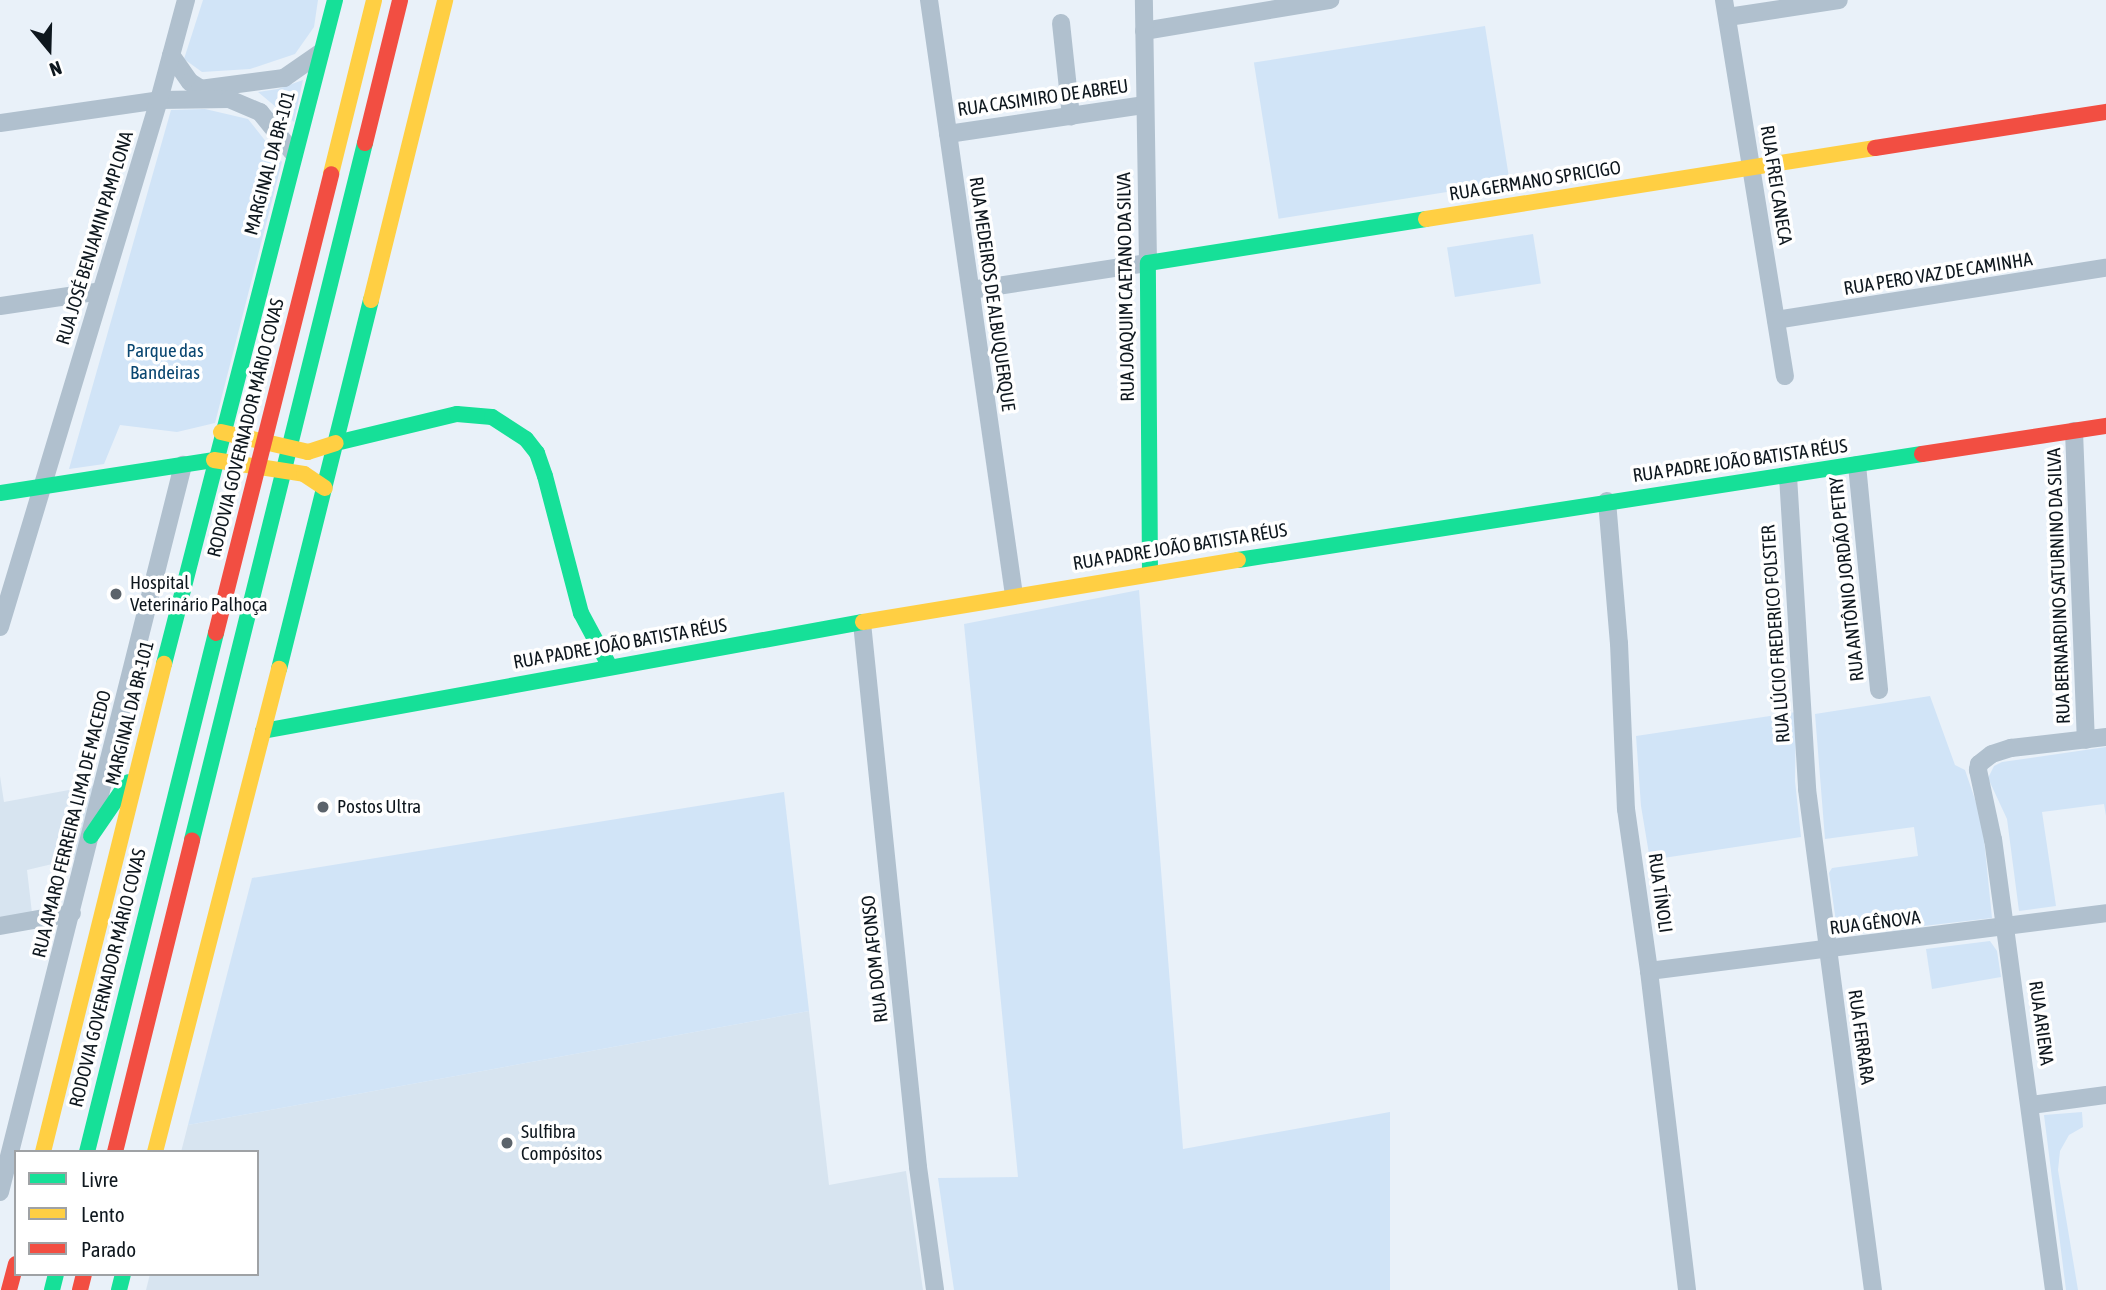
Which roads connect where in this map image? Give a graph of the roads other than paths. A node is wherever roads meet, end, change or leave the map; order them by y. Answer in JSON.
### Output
{"nodes":[{"id":1,"x":186,"y":0,"type":"edge"},
{"id":2,"x":335,"y":0,"type":"edge"},
{"id":3,"x":374,"y":0,"type":"edge"},
{"id":4,"x":400,"y":0,"type":"edge"},
{"id":5,"x":445,"y":0,"type":"edge"},
{"id":6,"x":929,"y":0,"type":"edge"},
{"id":7,"x":1144,"y":0,"type":"edge"},
{"id":8,"x":1330,"y":0,"type":"edge"},
{"id":9,"x":1839,"y":0,"type":"edge"},
{"id":10,"x":1304,"y":2,"type":"edge"},
{"id":11,"x":1726,"y":9,"type":"edge"},
{"id":12,"x":1061,"y":23,"type":"dead end"},
{"id":13,"x":1144,"y":31,"type":"junction"},
{"id":14,"x":320,"y":53,"type":"junction"},
{"id":15,"x":171,"y":55,"type":"junction"},
{"id":16,"x":201,"y":89,"type":"junction"},
{"id":17,"x":159,"y":100,"type":"junction"},
{"id":18,"x":1145,"y":104,"type":"junction"},
{"id":19,"x":2106,"y":112,"type":"edge"},
{"id":20,"x":1071,"y":116,"type":"junction"},
{"id":21,"x":0,"y":123,"type":"edge"},
{"id":22,"x":948,"y":134,"type":"junction"},
{"id":23,"x":294,"y":154,"type":"junction"},
{"id":24,"x":1752,"y":168,"type":"junction"},
{"id":25,"x":1148,"y":263,"type":"junction"},
{"id":26,"x":2106,"y":268,"type":"edge"},
{"id":27,"x":971,"y":290,"type":"junction"},
{"id":28,"x":101,"y":291,"type":"junction"},
{"id":29,"x":0,"y":306,"type":"edge"},
{"id":30,"x":1776,"y":320,"type":"junction"},
{"id":31,"x":1785,"y":376,"type":"dead end"},
{"id":32,"x":2106,"y":426,"type":"edge"},
{"id":33,"x":2074,"y":431,"type":"junction"},
{"id":34,"x":221,"y":432,"type":"junction"},
{"id":35,"x":336,"y":443,"type":"junction"},
{"id":36,"x":214,"y":460,"type":"junction"},
{"id":37,"x":183,"y":465,"type":"junction"},
{"id":38,"x":1857,"y":465,"type":"junction"},
{"id":39,"x":1787,"y":476,"type":"junction"},
{"id":40,"x":42,"y":487,"type":"junction"},
{"id":41,"x":325,"y":488,"type":"junction"},
{"id":42,"x":0,"y":493,"type":"edge"},
{"id":43,"x":1607,"y":501,"type":"junction"},
{"id":44,"x":1150,"y":573,"type":"junction"},
{"id":45,"x":1014,"y":595,"type":"junction"},
{"id":46,"x":862,"y":623,"type":"junction"},
{"id":47,"x":0,"y":627,"type":"edge"},
{"id":48,"x":610,"y":667,"type":"junction"},
{"id":49,"x":1879,"y":690,"type":"dead end"},
{"id":50,"x":263,"y":731,"type":"junction"},
{"id":51,"x":2106,"y":737,"type":"edge"},
{"id":52,"x":2086,"y":740,"type":"junction"},
{"id":53,"x":138,"y":768,"type":"junction"},
{"id":54,"x":1807,"y":789,"type":"joint"},
{"id":55,"x":90,"y":836,"type":"junction"},
{"id":56,"x":72,"y":913,"type":"junction"},
{"id":57,"x":2106,"y":913,"type":"edge"},
{"id":58,"x":0,"y":926,"type":"edge"},
{"id":59,"x":2006,"y":927,"type":"junction"},
{"id":60,"x":1828,"y":950,"type":"junction"},
{"id":61,"x":1650,"y":971,"type":"junction"},
{"id":62,"x":2106,"y":1095,"type":"edge"},
{"id":63,"x":2031,"y":1105,"type":"junction"},
{"id":64,"x":43,"y":1150,"type":"edge"},
{"id":65,"x":88,"y":1150,"type":"edge"},
{"id":66,"x":116,"y":1150,"type":"edge"},
{"id":67,"x":156,"y":1150,"type":"edge"},
{"id":68,"x":0,"y":1192,"type":"edge"},
{"id":69,"x":14,"y":1271,"type":"edge"},
{"id":70,"x":9,"y":1290,"type":"edge"},
{"id":71,"x":935,"y":1290,"type":"edge"},
{"id":72,"x":1687,"y":1290,"type":"edge"},
{"id":73,"x":1873,"y":1290,"type":"edge"},
{"id":74,"x":2054,"y":1290,"type":"edge"}],
"edges":[{"from":1,"to":15,"type":"street","name":"RUA JOSÉ BENJAMIN PAMPLONA"},
{"from":2,"to":14,"type":"main road","name":"MARGINAL DA BR-101"},
{"from":3,"to":65,"type":"main road","name":"RODOVIA GOVERNADOR MÁRIO COVAS"},
{"from":4,"to":66,"type":"main road"},
{"from":5,"to":35,"type":"main road"},
{"from":6,"to":22,"type":"street","name":"RUA MEDEIROS DE ALBUQUERQUE"},
{"from":7,"to":13,"type":"street","name":"RUA JOAQUIM CAETANO DA SILVA"},
{"from":8,"to":10,"type":"street"},
{"from":9,"to":11,"type":"street"},
{"from":10,"to":13,"type":"street"},
{"from":11,"to":24,"type":"street","name":"RUA FREI CANECA"},
{"from":12,"to":20,"type":"street"},
{"from":13,"to":18,"type":"street","name":"RUA JOAQUIM CAETANO DA SILVA"},
{"from":14,"to":16,"type":"street"},
{"from":14,"to":23,"type":"main road","name":"MARGINAL DA BR-101"},
{"from":15,"to":16,"type":"street"},
{"from":15,"to":17,"type":"street","name":"RUA JOSÉ BENJAMIN PAMPLONA"},
{"from":16,"to":17,"type":"street"},
{"from":17,"to":21,"type":"street"},
{"from":17,"to":23,"type":"street"},
{"from":17,"to":28,"type":"street","name":"RUA JOSÉ BENJAMIN PAMPLONA"},
{"from":18,"to":20,"type":"street","name":"RUA CASIMIRO DE ABREU"},
{"from":18,"to":25,"type":"street","name":"RUA JOAQUIM CAETANO DA SILVA"},
{"from":19,"to":24,"type":"main road","name":"RUA GERMANO SPRICIGO"},
{"from":20,"to":22,"type":"street","name":"RUA CASIMIRO DE ABREU"},
{"from":22,"to":27,"type":"street","name":"RUA MEDEIROS DE ALBUQUERQUE"},
{"from":23,"to":34,"type":"main road","name":"MARGINAL DA BR-101"},
{"from":24,"to":25,"type":"main road","name":"RUA GERMANO SPRICIGO"},
{"from":24,"to":30,"type":"street","name":"RUA FREI CANECA"},
{"from":25,"to":27,"type":"street","name":"RUA GERMANO SPRICIGO"},
{"from":25,"to":44,"type":"main road","name":"RUA JOAQUIM CAETANO DA SILVA"},
{"from":26,"to":30,"type":"street","name":"RUA PERO VAZ DE CAMINHA"},
{"from":27,"to":45,"type":"street","name":"RUA MEDEIROS DE ALBUQUERQUE"},
{"from":28,"to":29,"type":"street"},
{"from":28,"to":40,"type":"street","name":"RUA JOSÉ BENJAMIN PAMPLONA"},
{"from":30,"to":31,"type":"street","name":"RUA FREI CANECA"},
{"from":32,"to":33,"type":"main road","name":"RUA PADRE JOÃO BATISTA RÉUS"},
{"from":33,"to":38,"type":"main road","name":"RUA PADRE JOÃO BATISTA RÉUS"},
{"from":33,"to":52,"type":"street","name":"RUA BERNARDINO SATURNINO DA SILVA"},
{"from":34,"to":35,"type":"main road"},
{"from":34,"to":36,"type":"main road","name":"MARGINAL DA BR-101"},
{"from":35,"to":41,"type":"main road"},
{"from":35,"to":48,"type":"main road"},
{"from":36,"to":37,"type":"main road"},
{"from":36,"to":41,"type":"main road"},
{"from":36,"to":53,"type":"main road","name":"MARGINAL DA BR-101"},
{"from":37,"to":40,"type":"main road"},
{"from":37,"to":55,"type":"street","name":"RUA AMARO FERREIRA LIMA DE MACEDO"},
{"from":38,"to":39,"type":"main road","name":"RUA PADRE JOÃO BATISTA RÉUS"},
{"from":38,"to":49,"type":"street","name":"RUA ANTÔNIO JORDÃO PETRY"},
{"from":39,"to":43,"type":"main road","name":"RUA PADRE JOÃO BATISTA RÉUS"},
{"from":39,"to":54,"type":"street","name":"RUA LÚCIO FREDERICO FOLSTER"},
{"from":40,"to":42,"type":"main road"},
{"from":40,"to":47,"type":"street","name":"RUA JOSÉ BENJAMIN PAMPLONA"},
{"from":41,"to":50,"type":"main road"},
{"from":43,"to":44,"type":"main road","name":"RUA PADRE JOÃO BATISTA RÉUS"},
{"from":43,"to":61,"type":"street","name":"RUA TÍNOLI"},
{"from":44,"to":45,"type":"main road","name":"RUA PADRE JOÃO BATISTA RÉUS"},
{"from":45,"to":46,"type":"main road","name":"RUA PADRE JOÃO BATISTA RÉUS"},
{"from":46,"to":48,"type":"main road","name":"RUA PADRE JOÃO BATISTA RÉUS"},
{"from":46,"to":71,"type":"street","name":"RUA DOM AFONSO"},
{"from":48,"to":50,"type":"main road","name":"RUA PADRE JOÃO BATISTA RÉUS"},
{"from":50,"to":67,"type":"main road"},
{"from":51,"to":52,"type":"street"},
{"from":52,"to":59,"type":"street","name":"RUA ARIENA"},
{"from":53,"to":55,"type":"main road"},
{"from":53,"to":64,"type":"main road","name":"MARGINAL DA BR-101"},
{"from":54,"to":60,"type":"street","name":"RUA FERRARA"},
{"from":55,"to":56,"type":"street","name":"RUA AMARO FERREIRA LIMA DE MACEDO"},
{"from":56,"to":58,"type":"street"},
{"from":56,"to":68,"type":"street","name":"RUA AMARO FERREIRA LIMA DE MACEDO"},
{"from":57,"to":59,"type":"street","name":"RUA GÊNOVA"},
{"from":59,"to":60,"type":"street","name":"RUA GÊNOVA"},
{"from":59,"to":63,"type":"street","name":"RUA ARIENA"},
{"from":60,"to":61,"type":"street","name":"RUA GÊNOVA"},
{"from":60,"to":73,"type":"street","name":"RUA FERRARA"},
{"from":61,"to":72,"type":"street","name":"RUA TÍNOLI"},
{"from":62,"to":63,"type":"street"},
{"from":63,"to":74,"type":"street","name":"RUA ARIENA"},
{"from":69,"to":70,"type":"main road"}]}
